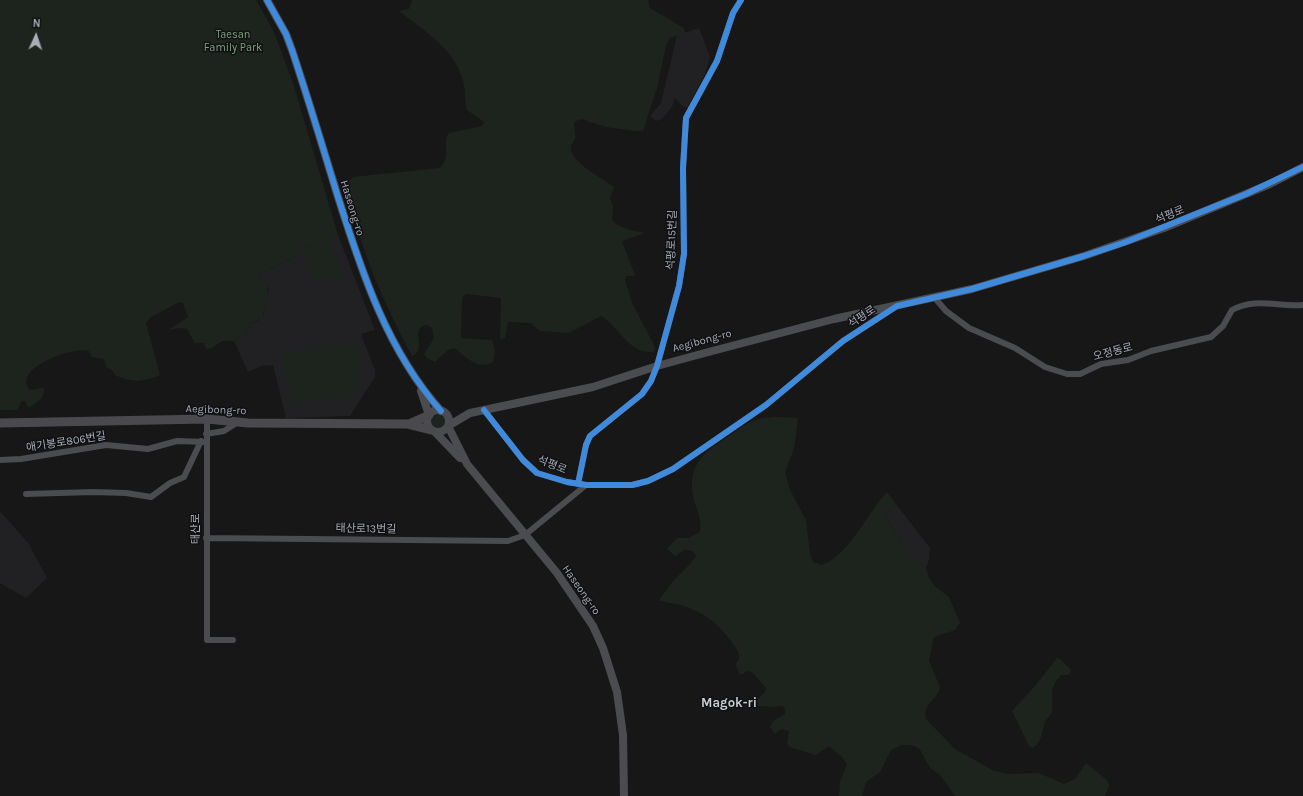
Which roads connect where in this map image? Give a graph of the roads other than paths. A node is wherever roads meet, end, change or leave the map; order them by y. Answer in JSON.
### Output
{"nodes":[{"id":1,"x":267,"y":0,"type":"edge"},
{"id":2,"x":741,"y":0,"type":"edge"},
{"id":3,"x":1303,"y":167,"type":"edge"},
{"id":4,"x":934,"y":297,"type":"junction"},
{"id":5,"x":1303,"y":305,"type":"edge"},
{"id":6,"x":897,"y":306,"type":"junction"},
{"id":7,"x":657,"y":366,"type":"junction"},
{"id":8,"x":419,"y":385,"type":"junction"},
{"id":9,"x":484,"y":410,"type":"junction"},
{"id":10,"x":443,"y":412,"type":"junction"},
{"id":11,"x":470,"y":413,"type":"junction"},
{"id":12,"x":429,"y":415,"type":"junction"},
{"id":13,"x":207,"y":419,"type":"junction"},
{"id":14,"x":238,"y":422,"type":"junction"},
{"id":15,"x":0,"y":423,"type":"edge"},
{"id":16,"x":407,"y":424,"type":"junction"},
{"id":17,"x":448,"y":426,"type":"junction"},
{"id":18,"x":433,"y":431,"type":"junction"},
{"id":19,"x":206,"y":434,"type":"junction"},
{"id":20,"x":203,"y":441,"type":"junction"},
{"id":21,"x":0,"y":460,"type":"edge"},
{"id":22,"x":467,"y":464,"type":"junction"},
{"id":23,"x":578,"y":484,"type":"junction"},
{"id":24,"x":586,"y":485,"type":"junction"},
{"id":25,"x":26,"y":494,"type":"dead end"},
{"id":26,"x":525,"y":534,"type":"junction"},
{"id":27,"x":206,"y":538,"type":"junction"},
{"id":28,"x":233,"y":640,"type":"dead end"},
{"id":29,"x":624,"y":796,"type":"edge"}],
"edges":[{"from":1,"to":8,"type":"street","name":"Haseong-ro"},
{"from":2,"to":7,"type":"street","name":"석평로15번길"},
{"from":3,"to":4,"type":"street","name":"석평로"},
{"from":4,"to":5,"type":"street","name":"오정동로"},
{"from":4,"to":6,"type":"street","name":"석평로"},
{"from":6,"to":7,"type":"street","name":"Aegibong-ro"},
{"from":6,"to":24,"type":"street","name":"석평로"},
{"from":7,"to":9,"type":"street","name":"Aegibong-ro"},
{"from":7,"to":23,"type":"street","name":"석평로15번길"},
{"from":8,"to":10,"type":"street","name":"Haseong-ro"},
{"from":8,"to":12,"type":"street"},
{"from":9,"to":11,"type":"street","name":"Aegibong-ro"},
{"from":9,"to":23,"type":"street","name":"석평로"},
{"from":10,"to":11,"type":"street"},
{"from":10,"to":12,"type":"street"},
{"from":10,"to":17,"type":"street"},
{"from":11,"to":17,"type":"street","name":"Aegibong-ro"},
{"from":12,"to":16,"type":"main road"},
{"from":12,"to":18,"type":"street"},
{"from":13,"to":14,"type":"main road","name":"Aegibong-ro"},
{"from":13,"to":15,"type":"main road","name":"Aegibong-ro"},
{"from":13,"to":19,"type":"street","name":"태산로"},
{"from":14,"to":16,"type":"main road","name":"Aegibong-ro"},
{"from":14,"to":19,"type":"street"},
{"from":16,"to":18,"type":"main road","name":"Aegibong-ro"},
{"from":17,"to":18,"type":"street"},
{"from":17,"to":22,"type":"street","name":"Haseong-ro"},
{"from":18,"to":22,"type":"street"},
{"from":19,"to":20,"type":"street","name":"태산로"},
{"from":20,"to":21,"type":"street","name":"애기봉로806번길"},
{"from":20,"to":25,"type":"street","name":"태산로"},
{"from":20,"to":27,"type":"street","name":"태산로"},
{"from":22,"to":26,"type":"street","name":"Haseong-ro"},
{"from":23,"to":24,"type":"street","name":"석평로"},
{"from":24,"to":26,"type":"street","name":"태산로13번길"},
{"from":26,"to":27,"type":"street","name":"태산로13번길"},
{"from":26,"to":29,"type":"street","name":"Haseong-ro"},
{"from":27,"to":28,"type":"street","name":"태산로"}]}
